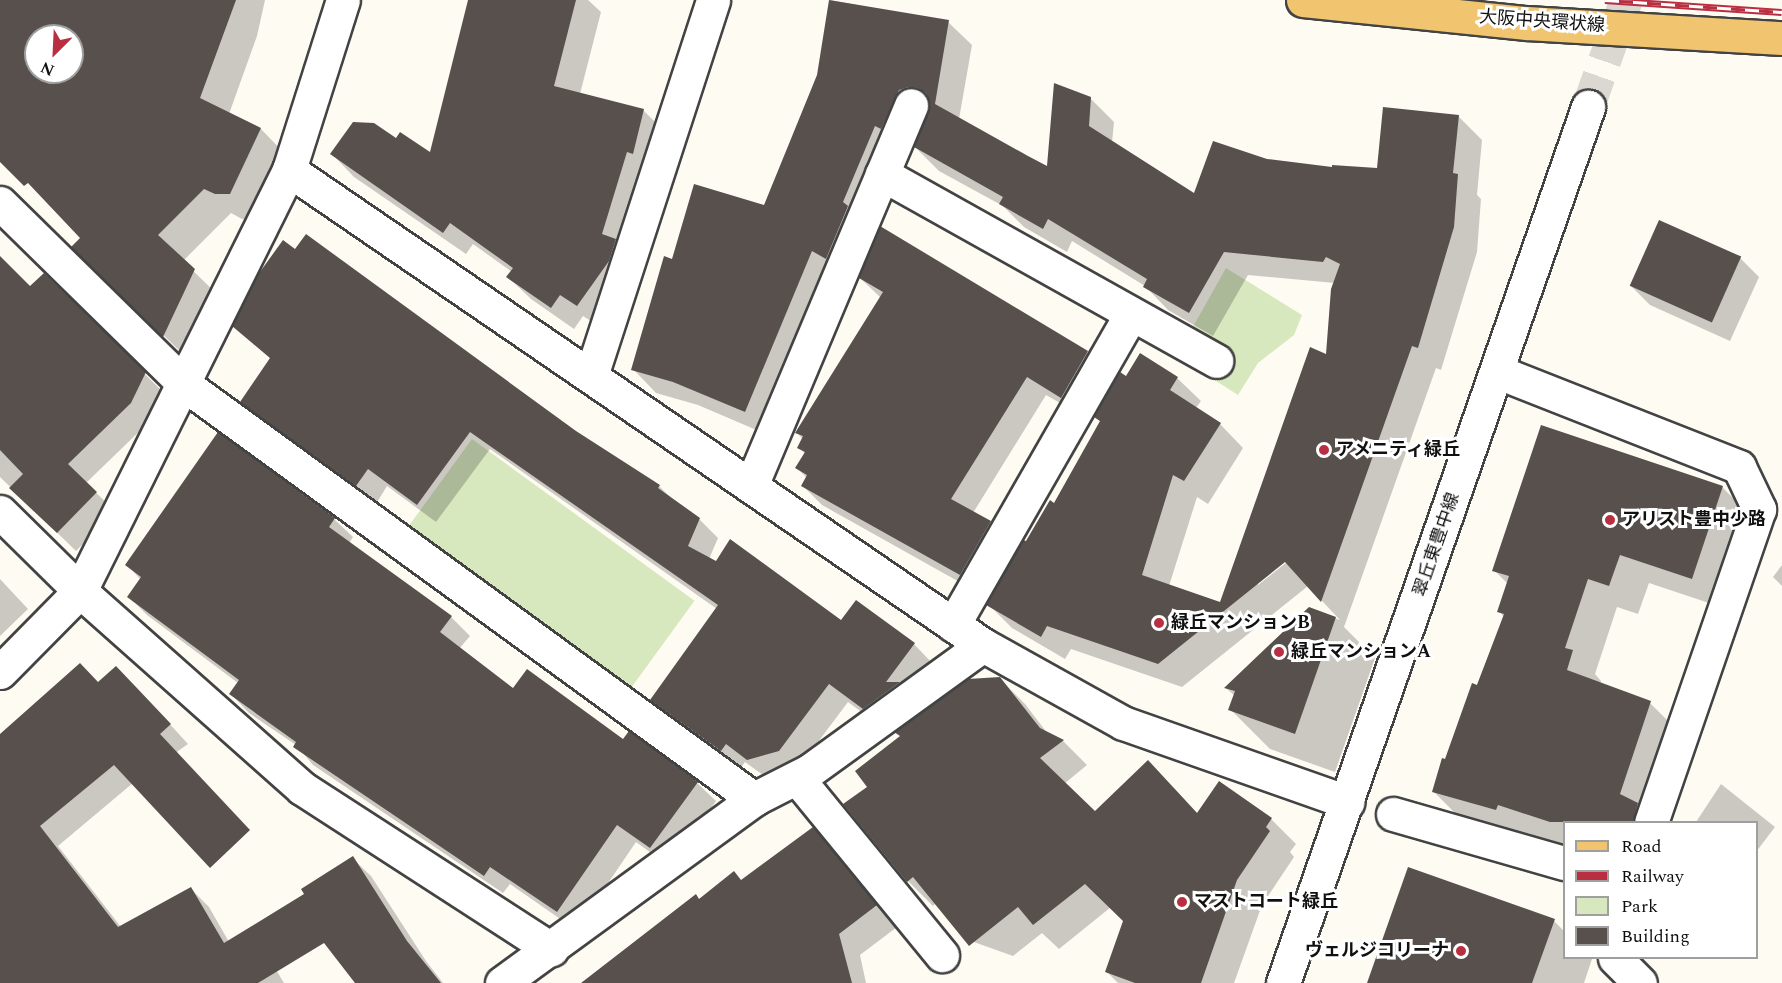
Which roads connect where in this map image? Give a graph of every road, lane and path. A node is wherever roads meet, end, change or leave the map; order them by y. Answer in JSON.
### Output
{"nodes":[{"id":1,"x":343,"y":0,"type":"edge"},
{"id":2,"x":713,"y":0,"type":"edge"},
{"id":3,"x":1303,"y":0,"type":"edge"},
{"id":4,"x":1707,"y":32,"type":"junction"},
{"id":5,"x":1782,"y":38,"type":"edge"},
{"id":6,"x":1782,"y":48,"type":"edge"},
{"id":7,"x":911,"y":105,"type":"dead end"},
{"id":8,"x":1588,"y":107,"type":"tunnel mouth"},
{"id":9,"x":289,"y":170,"type":"junction"},
{"id":10,"x":882,"y":174,"type":"junction"},
{"id":11,"x":0,"y":203,"type":"edge"},
{"id":12,"x":1131,"y":314,"type":"junction"},
{"id":13,"x":1216,"y":361,"type":"dead end"},
{"id":14,"x":1498,"y":372,"type":"junction"},
{"id":15,"x":591,"y":376,"type":"junction"},
{"id":16,"x":184,"y":385,"type":"junction"},
{"id":17,"x":751,"y":486,"type":"junction"},
{"id":18,"x":0,"y":512,"type":"edge"},
{"id":19,"x":80,"y":591,"type":"junction"},
{"id":20,"x":953,"y":625,"type":"junction"},
{"id":21,"x":982,"y":645,"type":"junction"},
{"id":22,"x":0,"y":672,"type":"edge"},
{"id":23,"x":797,"y":778,"type":"junction"},
{"id":24,"x":754,"y":799,"type":"junction"},
{"id":25,"x":1347,"y":802,"type":"junction"},
{"id":26,"x":1393,"y":813,"type":"dead end"},
{"id":27,"x":1651,"y":821,"type":"edge"},
{"id":28,"x":1563,"y":863,"type":"edge"},
{"id":29,"x":942,"y":954,"type":"dead end"},
{"id":30,"x":1617,"y":959,"type":"edge"},
{"id":31,"x":545,"y":965,"type":"edge"},
{"id":32,"x":502,"y":983,"type":"edge"},
{"id":33,"x":1283,"y":983,"type":"edge"},
{"id":34,"x":1640,"y":983,"type":"edge"}],
"edges":[{"from":1,"to":9,"type":"street"},
{"from":2,"to":15,"type":"street"},
{"from":3,"to":4,"type":"main road","name":"大阪中央環状線"},
{"from":4,"to":5,"type":"main road","name":"大阪中央環状線"},
{"from":4,"to":6,"type":"main road"},
{"from":7,"to":10,"type":"street"},
{"from":8,"to":14,"type":"street","name":"翠丘東豊中線"},
{"from":9,"to":15,"type":"street"},
{"from":9,"to":16,"type":"street"},
{"from":10,"to":12,"type":"street"},
{"from":10,"to":17,"type":"street"},
{"from":11,"to":16,"type":"street"},
{"from":12,"to":13,"type":"street"},
{"from":12,"to":20,"type":"street"},
{"from":14,"to":25,"type":"street","name":"翠丘東豊中線"},
{"from":14,"to":27,"type":"street"},
{"from":15,"to":17,"type":"street"},
{"from":16,"to":19,"type":"street"},
{"from":16,"to":24,"type":"street"},
{"from":17,"to":20,"type":"street"},
{"from":18,"to":19,"type":"street"},
{"from":19,"to":22,"type":"street"},
{"from":19,"to":31,"type":"street"},
{"from":20,"to":21,"type":"street"},
{"from":21,"to":23,"type":"street"},
{"from":21,"to":25,"type":"street"},
{"from":23,"to":24,"type":"street"},
{"from":23,"to":29,"type":"street"},
{"from":24,"to":31,"type":"street"},
{"from":25,"to":33,"type":"street","name":"翠丘東豊中線"},
{"from":26,"to":28,"type":"street"},
{"from":30,"to":34,"type":"street"},
{"from":31,"to":32,"type":"street"}]}
